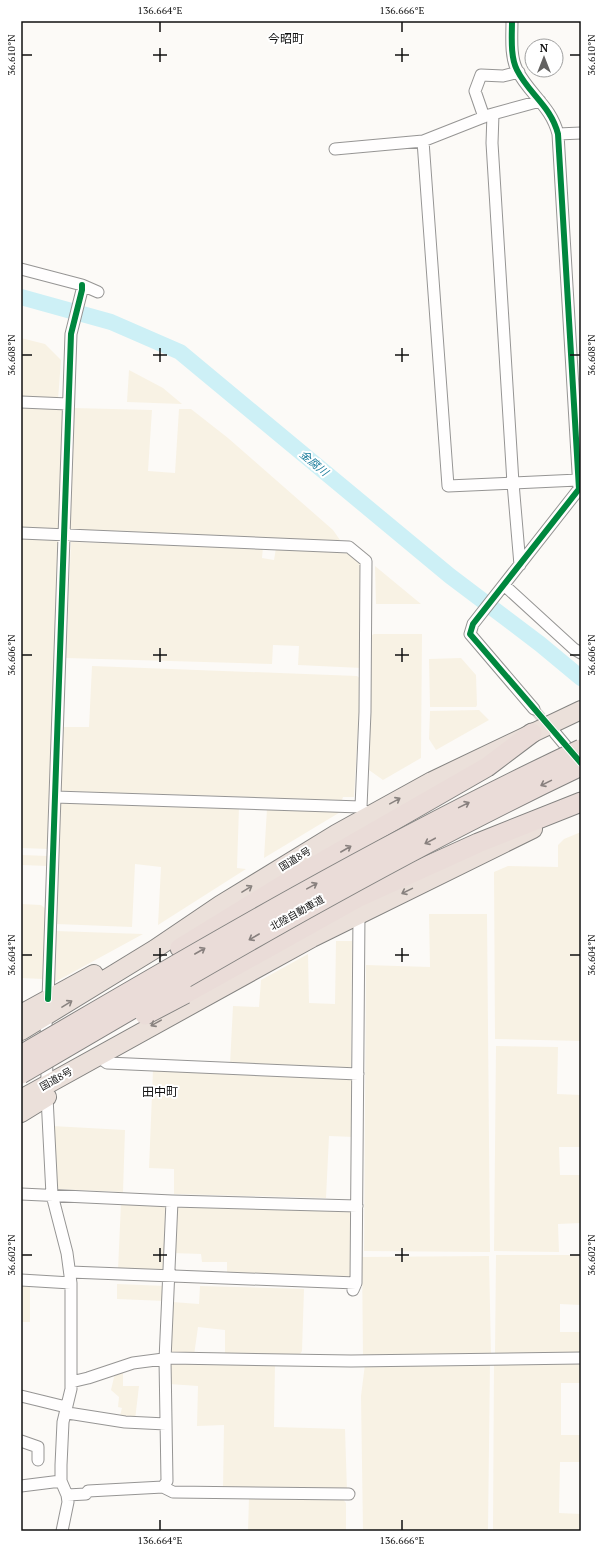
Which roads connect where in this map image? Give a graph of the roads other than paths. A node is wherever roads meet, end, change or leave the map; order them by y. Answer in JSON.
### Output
{"nodes":[{"id":1,"x":512,"y":21,"type":"edge"},
{"id":2,"x":519,"y":72,"type":"junction"},
{"id":3,"x":540,"y":101,"type":"junction"},
{"id":4,"x":488,"y":116,"type":"junction"},
{"id":5,"x":581,"y":133,"type":"edge"},
{"id":6,"x":558,"y":134,"type":"junction"},
{"id":7,"x":423,"y":142,"type":"junction"},
{"id":8,"x":335,"y":149,"type":"dead end"},
{"id":9,"x":21,"y":269,"type":"edge"},
{"id":10,"x":82,"y":287,"type":"junction"},
{"id":11,"x":98,"y":292,"type":"dead end"},
{"id":12,"x":576,"y":348,"type":"edge"},
{"id":13,"x":21,"y":402,"type":"edge"},
{"id":14,"x":68,"y":404,"type":"junction"},
{"id":15,"x":578,"y":480,"type":"junction"},
{"id":16,"x":513,"y":483,"type":"junction"},
{"id":17,"x":21,"y":533,"type":"edge"},
{"id":18,"x":64,"y":535,"type":"junction"},
{"id":19,"x":520,"y":565,"type":"junction"},
{"id":20,"x":502,"y":587,"type":"junction"},
{"id":21,"x":581,"y":653,"type":"edge"},
{"id":22,"x":534,"y":709,"type":"tunnel mouth"},
{"id":23,"x":579,"y":710,"type":"edge"},
{"id":24,"x":532,"y":733,"type":"junction"},
{"id":25,"x":555,"y":733,"type":"tunnel mouth"},
{"id":26,"x":581,"y":749,"type":"edge"},
{"id":27,"x":581,"y":765,"type":"edge"},
{"id":28,"x":55,"y":797,"type":"junction"},
{"id":29,"x":581,"y":802,"type":"edge"},
{"id":30,"x":581,"y":807,"type":"edge"},
{"id":31,"x":365,"y":811,"type":"junction"},
{"id":32,"x":360,"y":914,"type":"junction"},
{"id":33,"x":47,"y":1008,"type":"junction"},
{"id":34,"x":21,"y":1014,"type":"edge"},
{"id":35,"x":21,"y":1031,"type":"edge"},
{"id":36,"x":21,"y":1051,"type":"edge"},
{"id":37,"x":21,"y":1055,"type":"edge"},
{"id":38,"x":97,"y":1056,"type":"junction"},
{"id":39,"x":21,"y":1074,"type":"edge"},
{"id":40,"x":358,"y":1074,"type":"junction"},
{"id":41,"x":21,"y":1080,"type":"edge"},
{"id":42,"x":47,"y":1090,"type":"junction"},
{"id":43,"x":21,"y":1098,"type":"edge"},
{"id":44,"x":21,"y":1113,"type":"edge"},
{"id":45,"x":21,"y":1194,"type":"edge"},
{"id":46,"x":52,"y":1195,"type":"junction"},
{"id":47,"x":172,"y":1201,"type":"junction"},
{"id":48,"x":357,"y":1206,"type":"junction"},
{"id":49,"x":70,"y":1272,"type":"junction"},
{"id":50,"x":169,"y":1276,"type":"junction"},
{"id":51,"x":21,"y":1280,"type":"edge"},
{"id":52,"x":71,"y":1283,"type":"junction"},
{"id":53,"x":581,"y":1358,"type":"edge"},
{"id":54,"x":165,"y":1360,"type":"junction"},
{"id":55,"x":71,"y":1382,"type":"junction"},
{"id":56,"x":21,"y":1396,"type":"edge"},
{"id":57,"x":66,"y":1407,"type":"junction"},
{"id":58,"x":166,"y":1424,"type":"junction"},
{"id":59,"x":21,"y":1441,"type":"edge"},
{"id":60,"x":38,"y":1460,"type":"dead end"},
{"id":61,"x":61,"y":1481,"type":"junction"},
{"id":62,"x":21,"y":1486,"type":"edge"},
{"id":63,"x":163,"y":1487,"type":"junction"},
{"id":64,"x":349,"y":1494,"type":"dead end"},
{"id":65,"x":67,"y":1495,"type":"junction"},
{"id":66,"x":62,"y":1531,"type":"edge"}],
"edges":[{"from":1,"to":2,"type":"street"},
{"from":2,"to":3,"type":"street"},
{"from":2,"to":4,"type":"street"},
{"from":3,"to":4,"type":"street"},
{"from":3,"to":6,"type":"street"},
{"from":4,"to":7,"type":"street"},
{"from":4,"to":16,"type":"street"},
{"from":5,"to":6,"type":"street"},
{"from":6,"to":12,"type":"street"},
{"from":7,"to":8,"type":"street"},
{"from":7,"to":16,"type":"street"},
{"from":9,"to":10,"type":"street"},
{"from":10,"to":11,"type":"street"},
{"from":10,"to":14,"type":"street"},
{"from":12,"to":15,"type":"street"},
{"from":13,"to":14,"type":"street"},
{"from":14,"to":18,"type":"street"},
{"from":15,"to":16,"type":"street"},
{"from":15,"to":19,"type":"street"},
{"from":16,"to":19,"type":"street"},
{"from":17,"to":18,"type":"street"},
{"from":18,"to":28,"type":"street"},
{"from":18,"to":31,"type":"street"},
{"from":19,"to":20,"type":"street"},
{"from":20,"to":21,"type":"street"},
{"from":20,"to":22,"type":"street"},
{"from":23,"to":24,"type":"highway","name":"国道8号"},
{"from":31,"to":24,"type":"highway","name":"国道8号","one_way":true},
{"from":36,"to":24,"type":"highway","one_way":true},
{"from":25,"to":27,"type":"street"},
{"from":37,"to":26,"type":"highway","name":"北陸自動車道","one_way":true,"bridge":true},
{"from":27,"to":39,"type":"highway","name":"北陸自動車道","one_way":true,"bridge":true},
{"from":28,"to":31,"type":"street"},
{"from":28,"to":33,"type":"street"},
{"from":29,"to":41,"type":"highway","bridge":true},
{"from":30,"to":32,"type":"highway","one_way":true},
{"from":33,"to":31,"type":"highway","name":"国道8号","one_way":true},
{"from":32,"to":38,"type":"highway","one_way":true},
{"from":32,"to":40,"type":"street"},
{"from":33,"to":34,"type":"highway"},
{"from":33,"to":35,"type":"highway","name":"国道8号"},
{"from":33,"to":42,"type":"street"},
{"from":38,"to":40,"type":"street"},
{"from":38,"to":42,"type":"highway"},
{"from":40,"to":48,"type":"street"},
{"from":42,"to":43,"type":"highway","name":"国道8号"},
{"from":42,"to":44,"type":"highway"},
{"from":42,"to":46,"type":"street"},
{"from":45,"to":46,"type":"street"},
{"from":46,"to":47,"type":"street"},
{"from":46,"to":49,"type":"street"},
{"from":47,"to":48,"type":"street"},
{"from":47,"to":50,"type":"street"},
{"from":48,"to":50,"type":"street"},
{"from":49,"to":50,"type":"street"},
{"from":49,"to":52,"type":"street"},
{"from":50,"to":54,"type":"street"},
{"from":51,"to":52,"type":"street"},
{"from":52,"to":55,"type":"street"},
{"from":53,"to":54,"type":"street"},
{"from":54,"to":55,"type":"street"},
{"from":54,"to":58,"type":"street"},
{"from":55,"to":57,"type":"street"},
{"from":56,"to":57,"type":"street"},
{"from":57,"to":58,"type":"street"},
{"from":57,"to":61,"type":"street"},
{"from":58,"to":63,"type":"street"},
{"from":59,"to":60,"type":"street"},
{"from":61,"to":62,"type":"street"},
{"from":61,"to":65,"type":"street"},
{"from":63,"to":64,"type":"street"},
{"from":63,"to":65,"type":"street"},
{"from":65,"to":66,"type":"street"}]}
